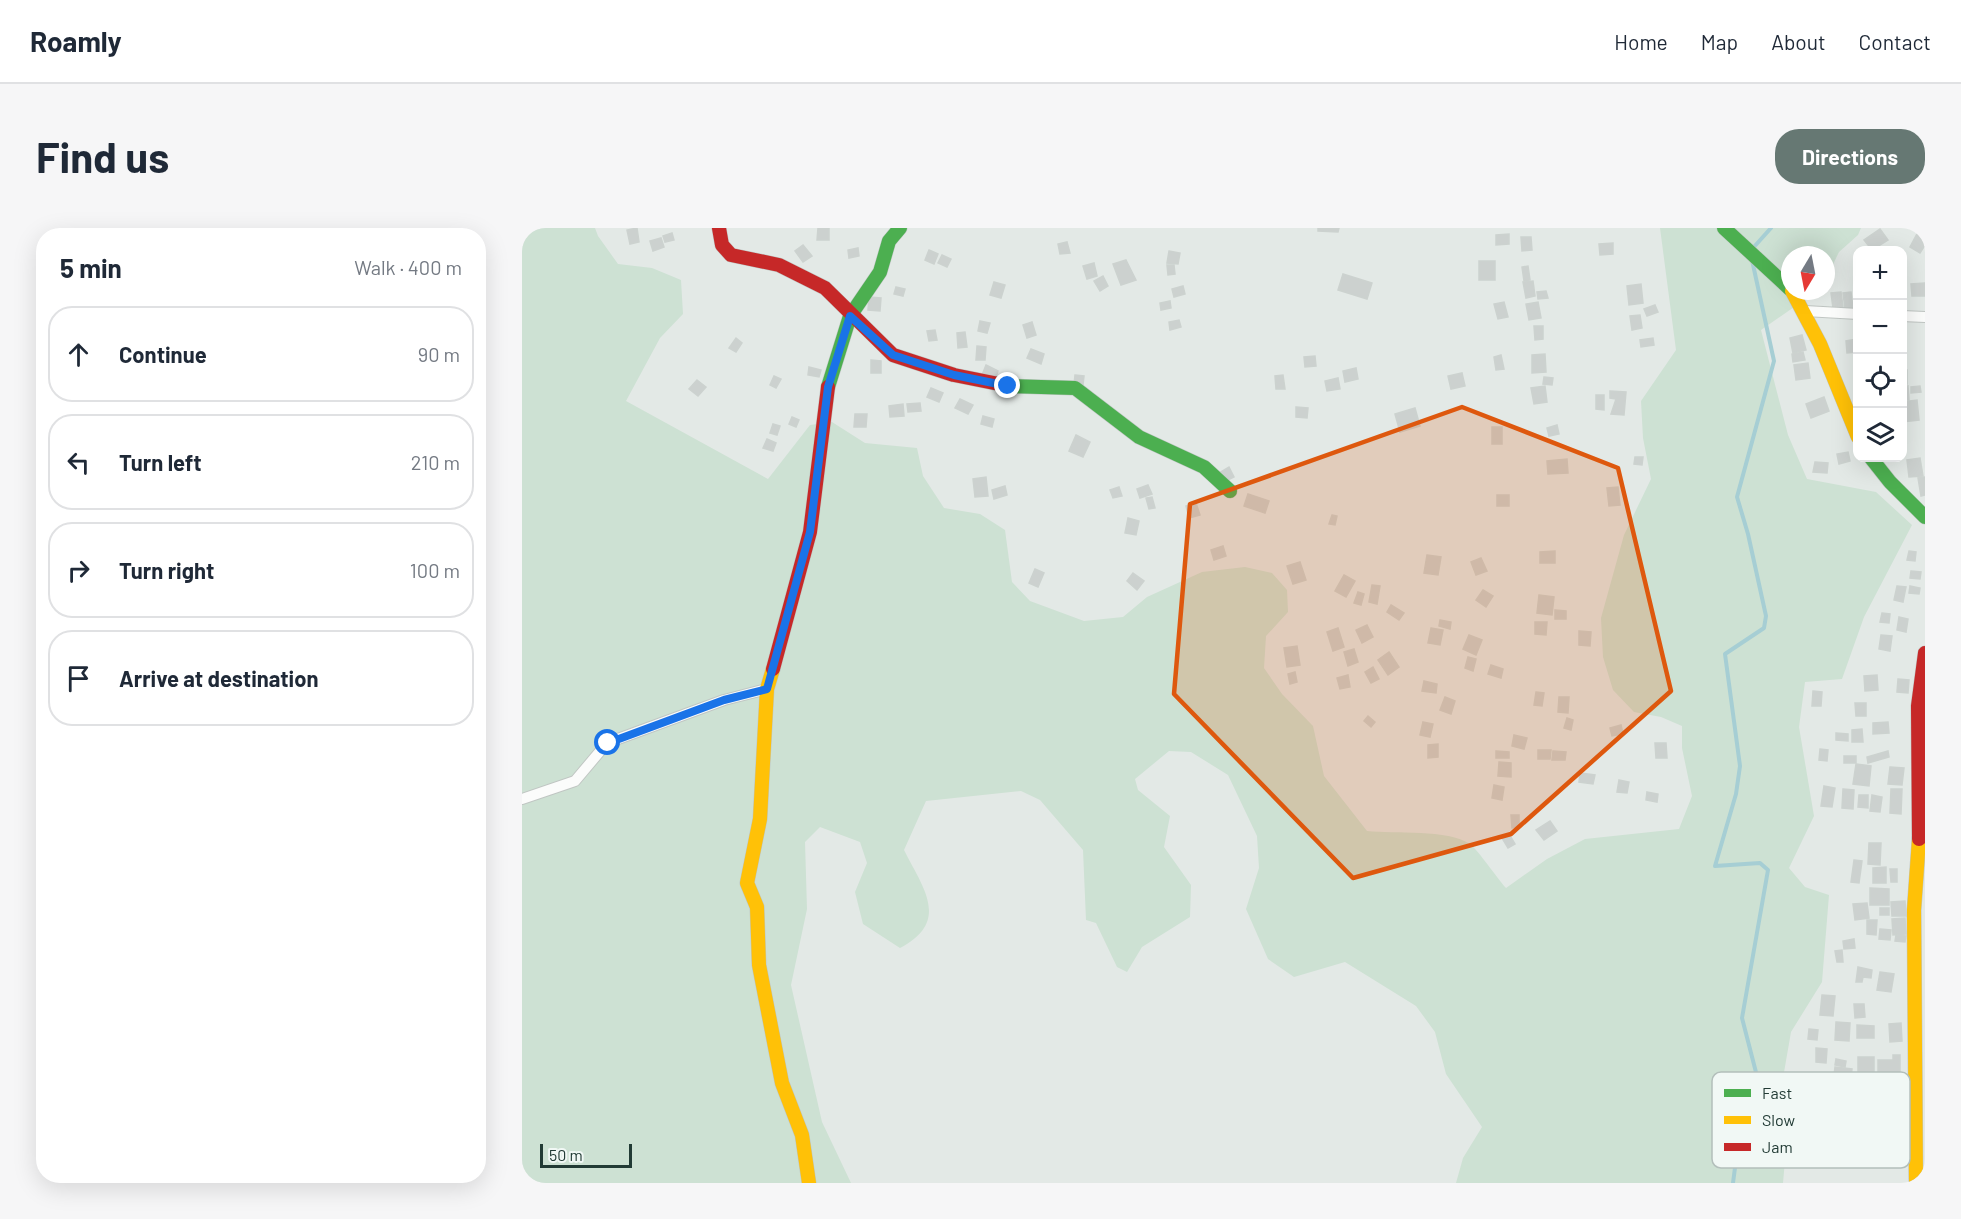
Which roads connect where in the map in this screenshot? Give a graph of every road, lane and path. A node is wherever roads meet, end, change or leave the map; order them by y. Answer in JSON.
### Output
{"nodes":[{"id":1,"x":719,"y":228,"type":"edge"},
{"id":2,"x":900,"y":228,"type":"edge"},
{"id":3,"x":1724,"y":228,"type":"edge"},
{"id":4,"x":1781,"y":280,"type":"edge"},
{"id":5,"x":1798,"y":300,"type":"edge"},
{"id":6,"x":1805,"y":311,"type":"junction"},
{"id":7,"x":1853,"y":314,"type":"edge"},
{"id":8,"x":850,"y":316,"type":"junction"},
{"id":9,"x":1907,"y":316,"type":"edge"},
{"id":10,"x":1925,"y":317,"type":"edge"},
{"id":11,"x":1853,"y":427,"type":"edge"},
{"id":12,"x":1874,"y":462,"type":"edge"},
{"id":13,"x":1230,"y":491,"type":"dead end"},
{"id":14,"x":1925,"y":517,"type":"edge"},
{"id":15,"x":1925,"y":653,"type":"edge"},
{"id":16,"x":767,"y":689,"type":"junction"},
{"id":17,"x":522,"y":799,"type":"edge"},
{"id":18,"x":1922,"y":830,"type":"edge"},
{"id":19,"x":1920,"y":1054,"type":"edge"},
{"id":20,"x":809,"y":1183,"type":"edge"},
{"id":21,"x":1916,"y":1183,"type":"edge"}],
"edges":[{"from":1,"to":8,"type":"street"},
{"from":2,"to":8,"type":"street"},
{"from":3,"to":4,"type":"street"},
{"from":5,"to":6,"type":"street"},
{"from":6,"to":7,"type":"street"},
{"from":6,"to":11,"type":"street"},
{"from":8,"to":13,"type":"street"},
{"from":8,"to":16,"type":"street"},
{"from":9,"to":10,"type":"street"},
{"from":12,"to":14,"type":"street"},
{"from":15,"to":18,"type":"street"},
{"from":16,"to":17,"type":"street"},
{"from":16,"to":20,"type":"street"},
{"from":18,"to":19,"type":"street"},
{"from":19,"to":21,"type":"street"}]}
